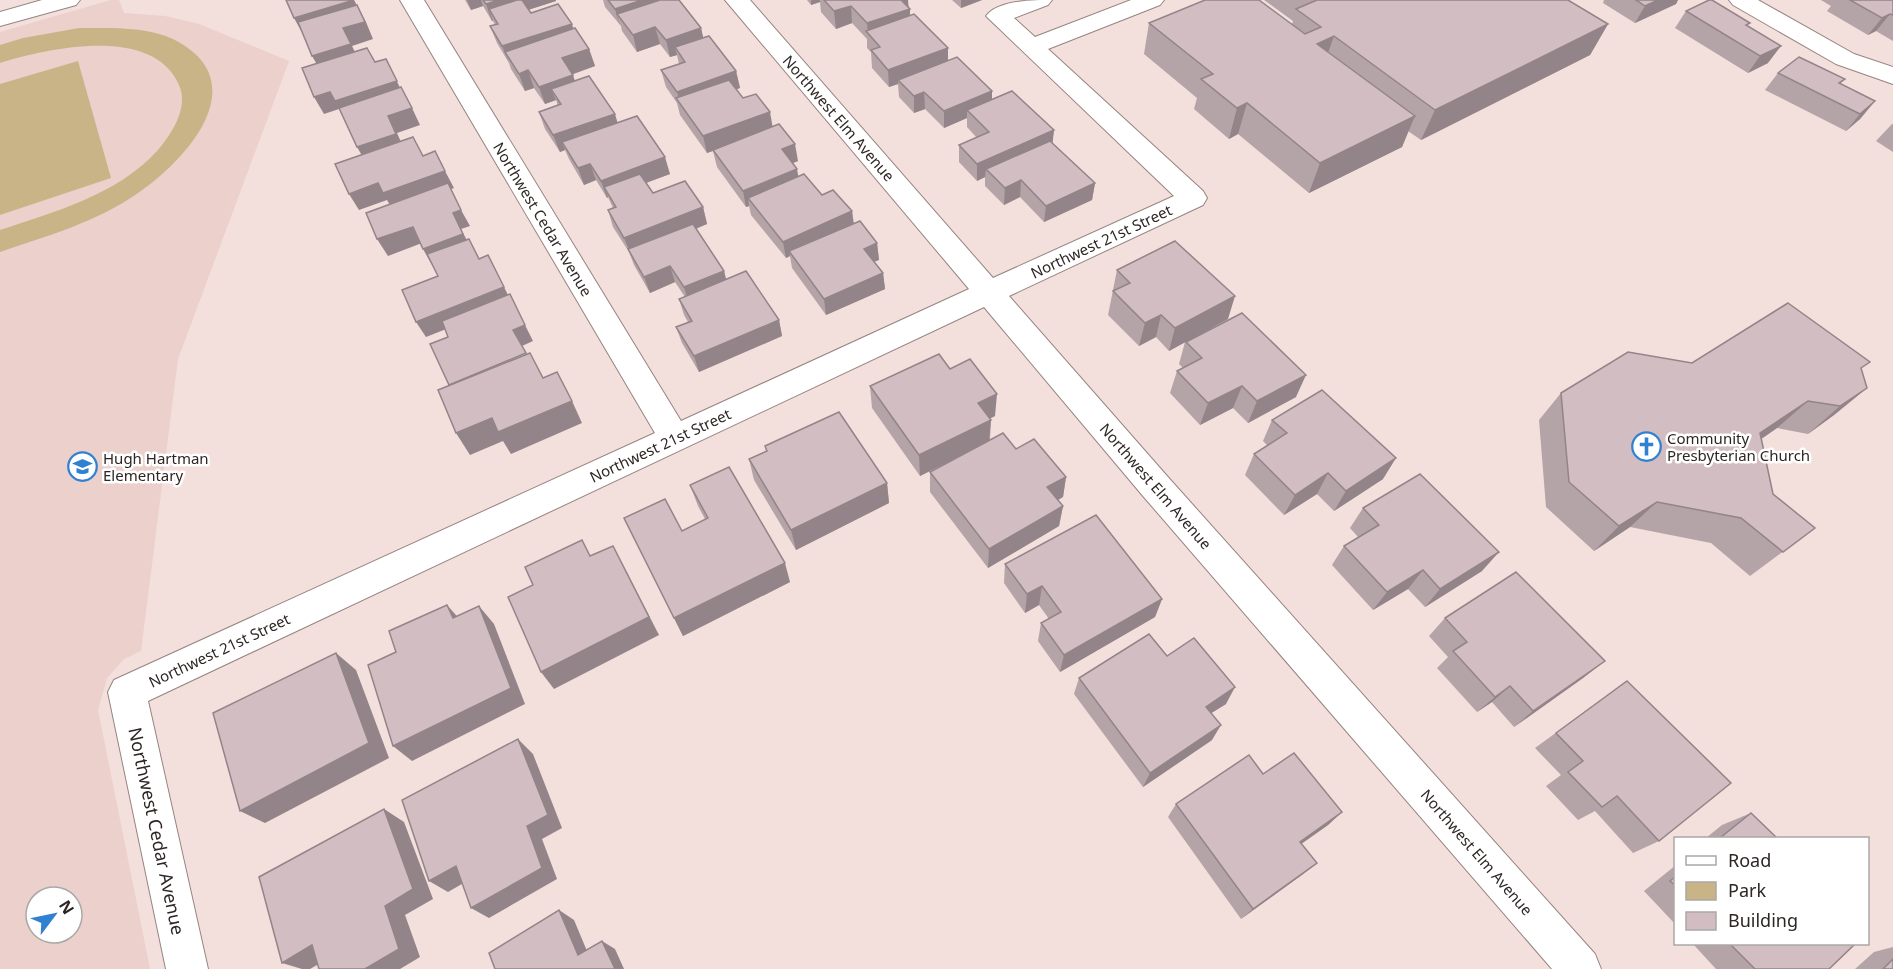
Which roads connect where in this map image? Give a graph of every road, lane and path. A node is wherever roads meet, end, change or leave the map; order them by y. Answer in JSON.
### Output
{"nodes":[{"id":1,"x":68,"y":0,"type":"edge"},
{"id":2,"x":412,"y":0,"type":"edge"},
{"id":3,"x":737,"y":0,"type":"edge"},
{"id":4,"x":1040,"y":0,"type":"edge"},
{"id":5,"x":1152,"y":0,"type":"edge"},
{"id":6,"x":1741,"y":0,"type":"edge"},
{"id":7,"x":0,"y":20,"type":"edge"},
{"id":8,"x":1032,"y":47,"type":"junction"},
{"id":9,"x":1893,"y":76,"type":"edge"},
{"id":10,"x":989,"y":292,"type":"junction"},
{"id":11,"x":675,"y":438,"type":"junction"},
{"id":12,"x":127,"y":692,"type":"joint"},
{"id":13,"x":187,"y":969,"type":"edge"},
{"id":14,"x":1580,"y":969,"type":"edge"}],
"edges":[{"from":1,"to":7,"type":"street"},
{"from":2,"to":11,"type":"street","name":"Northwest Cedar Avenue"},
{"from":3,"to":10,"type":"street","name":"Northwest Elm Avenue"},
{"from":4,"to":8,"type":"street"},
{"from":5,"to":8,"type":"street"},
{"from":6,"to":9,"type":"street"},
{"from":8,"to":10,"type":"street","name":"Northwest 21st Street"},
{"from":10,"to":11,"type":"street","name":"Northwest 21st Street"},
{"from":10,"to":14,"type":"street","name":"Northwest Elm Avenue"},
{"from":11,"to":12,"type":"street","name":"Northwest 21st Street"},
{"from":12,"to":13,"type":"street","name":"Northwest Cedar Avenue"}]}
